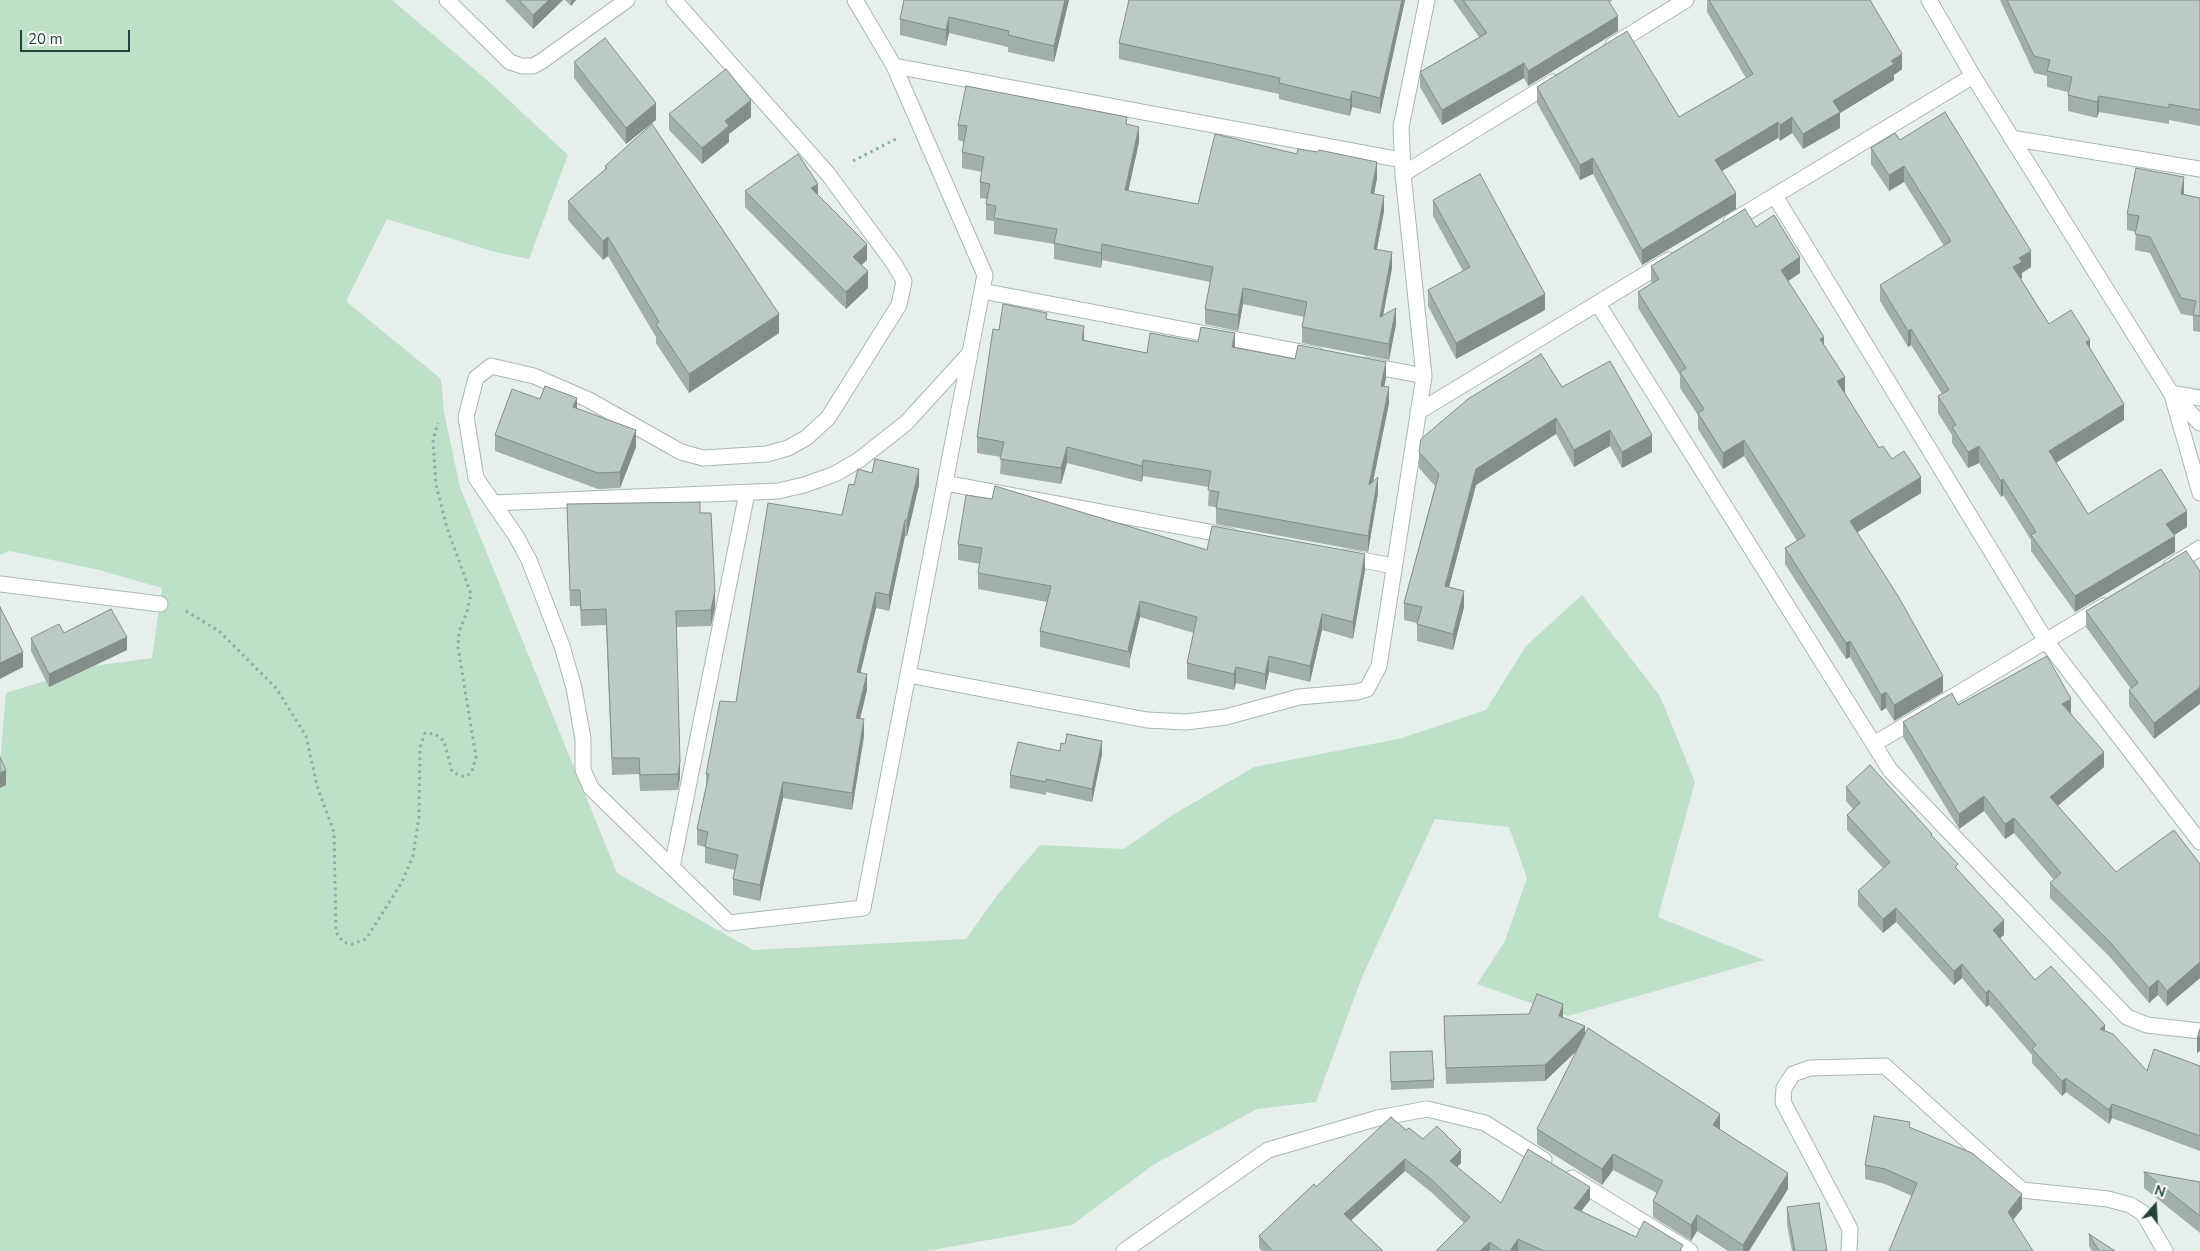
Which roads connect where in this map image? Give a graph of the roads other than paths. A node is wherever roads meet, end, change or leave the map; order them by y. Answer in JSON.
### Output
{"nodes":[{"id":1,"x":447,"y":0,"type":"edge"},
{"id":2,"x":627,"y":0,"type":"edge"},
{"id":3,"x":674,"y":0,"type":"edge"},
{"id":4,"x":856,"y":0,"type":"edge"},
{"id":5,"x":1426,"y":0,"type":"edge"},
{"id":6,"x":1686,"y":0,"type":"edge"},
{"id":7,"x":1928,"y":0,"type":"edge"},
{"id":8,"x":1603,"y":51,"type":"edge"},
{"id":9,"x":894,"y":66,"type":"junction"},
{"id":10,"x":1570,"y":72,"type":"edge"},
{"id":11,"x":1973,"y":76,"type":"junction"},
{"id":12,"x":2011,"y":138,"type":"junction"},
{"id":13,"x":1403,"y":167,"type":"junction"},
{"id":14,"x":2200,"y":169,"type":"edge"},
{"id":15,"x":1775,"y":196,"type":"junction"},
{"id":16,"x":1716,"y":232,"type":"edge"},
{"id":17,"x":1682,"y":252,"type":"edge"},
{"id":18,"x":982,"y":292,"type":"junction"},
{"id":19,"x":1598,"y":304,"type":"junction"},
{"id":20,"x":970,"y":353,"type":"junction"},
{"id":21,"x":1336,"y":359,"type":"edge"},
{"id":22,"x":1355,"y":363,"type":"edge"},
{"id":23,"x":1424,"y":376,"type":"junction"},
{"id":24,"x":2171,"y":393,"type":"junction"},
{"id":25,"x":2200,"y":398,"type":"edge"},
{"id":26,"x":1418,"y":412,"type":"junction"},
{"id":27,"x":2200,"y":423,"type":"edge"},
{"id":28,"x":945,"y":483,"type":"junction"},
{"id":29,"x":747,"y":493,"type":"junction"},
{"id":30,"x":2200,"y":493,"type":"edge"},
{"id":31,"x":492,"y":503,"type":"junction"},
{"id":32,"x":1248,"y":539,"type":"edge"},
{"id":33,"x":2200,"y":548,"type":"edge"},
{"id":34,"x":1326,"y":554,"type":"edge"},
{"id":35,"x":1394,"y":566,"type":"junction"},
{"id":36,"x":2157,"y":574,"type":"edge"},
{"id":37,"x":0,"y":584,"type":"edge"},
{"id":38,"x":2114,"y":600,"type":"edge"},
{"id":39,"x":160,"y":604,"type":"road end"},
{"id":40,"x":2046,"y":641,"type":"junction"},
{"id":41,"x":908,"y":676,"type":"junction"},
{"id":42,"x":1874,"y":744,"type":"junction"},
{"id":43,"x":2200,"y":842,"type":"edge"},
{"id":44,"x":672,"y":867,"type":"junction"},
{"id":45,"x":2200,"y":1031,"type":"edge"},
{"id":46,"x":1124,"y":1251,"type":"edge"},
{"id":47,"x":1690,"y":1251,"type":"edge"},
{"id":48,"x":1850,"y":1251,"type":"edge"},
{"id":49,"x":2165,"y":1251,"type":"edge"}],
"edges":[{"from":1,"to":2,"type":"street"},
{"from":3,"to":31,"type":"street"},
{"from":4,"to":9,"type":"street"},
{"from":5,"to":13,"type":"street"},
{"from":6,"to":8,"type":"street"},
{"from":7,"to":11,"type":"street"},
{"from":9,"to":13,"type":"street"},
{"from":9,"to":18,"type":"street"},
{"from":10,"to":13,"type":"street"},
{"from":11,"to":12,"type":"street"},
{"from":11,"to":15,"type":"street"},
{"from":12,"to":14,"type":"street"},
{"from":12,"to":24,"type":"street"},
{"from":13,"to":23,"type":"street"},
{"from":15,"to":16,"type":"street"},
{"from":15,"to":40,"type":"street"},
{"from":17,"to":19,"type":"street"},
{"from":18,"to":20,"type":"street"},
{"from":18,"to":21,"type":"street"},
{"from":19,"to":26,"type":"street"},
{"from":19,"to":42,"type":"street"},
{"from":20,"to":28,"type":"street"},
{"from":20,"to":29,"type":"street"},
{"from":22,"to":23,"type":"street"},
{"from":23,"to":26,"type":"street"},
{"from":24,"to":25,"type":"street"},
{"from":24,"to":27,"type":"street"},
{"from":24,"to":30,"type":"street"},
{"from":26,"to":35,"type":"street"},
{"from":28,"to":32,"type":"street"},
{"from":28,"to":41,"type":"street"},
{"from":29,"to":31,"type":"street"},
{"from":29,"to":44,"type":"street"},
{"from":31,"to":44,"type":"street"},
{"from":33,"to":36,"type":"street"},
{"from":34,"to":35,"type":"street"},
{"from":35,"to":41,"type":"street"},
{"from":37,"to":39,"type":"street"},
{"from":38,"to":40,"type":"street"},
{"from":40,"to":42,"type":"street"},
{"from":40,"to":43,"type":"street"},
{"from":41,"to":44,"type":"street"},
{"from":42,"to":45,"type":"street"},
{"from":46,"to":47,"type":"street"},
{"from":48,"to":49,"type":"street"}]}
